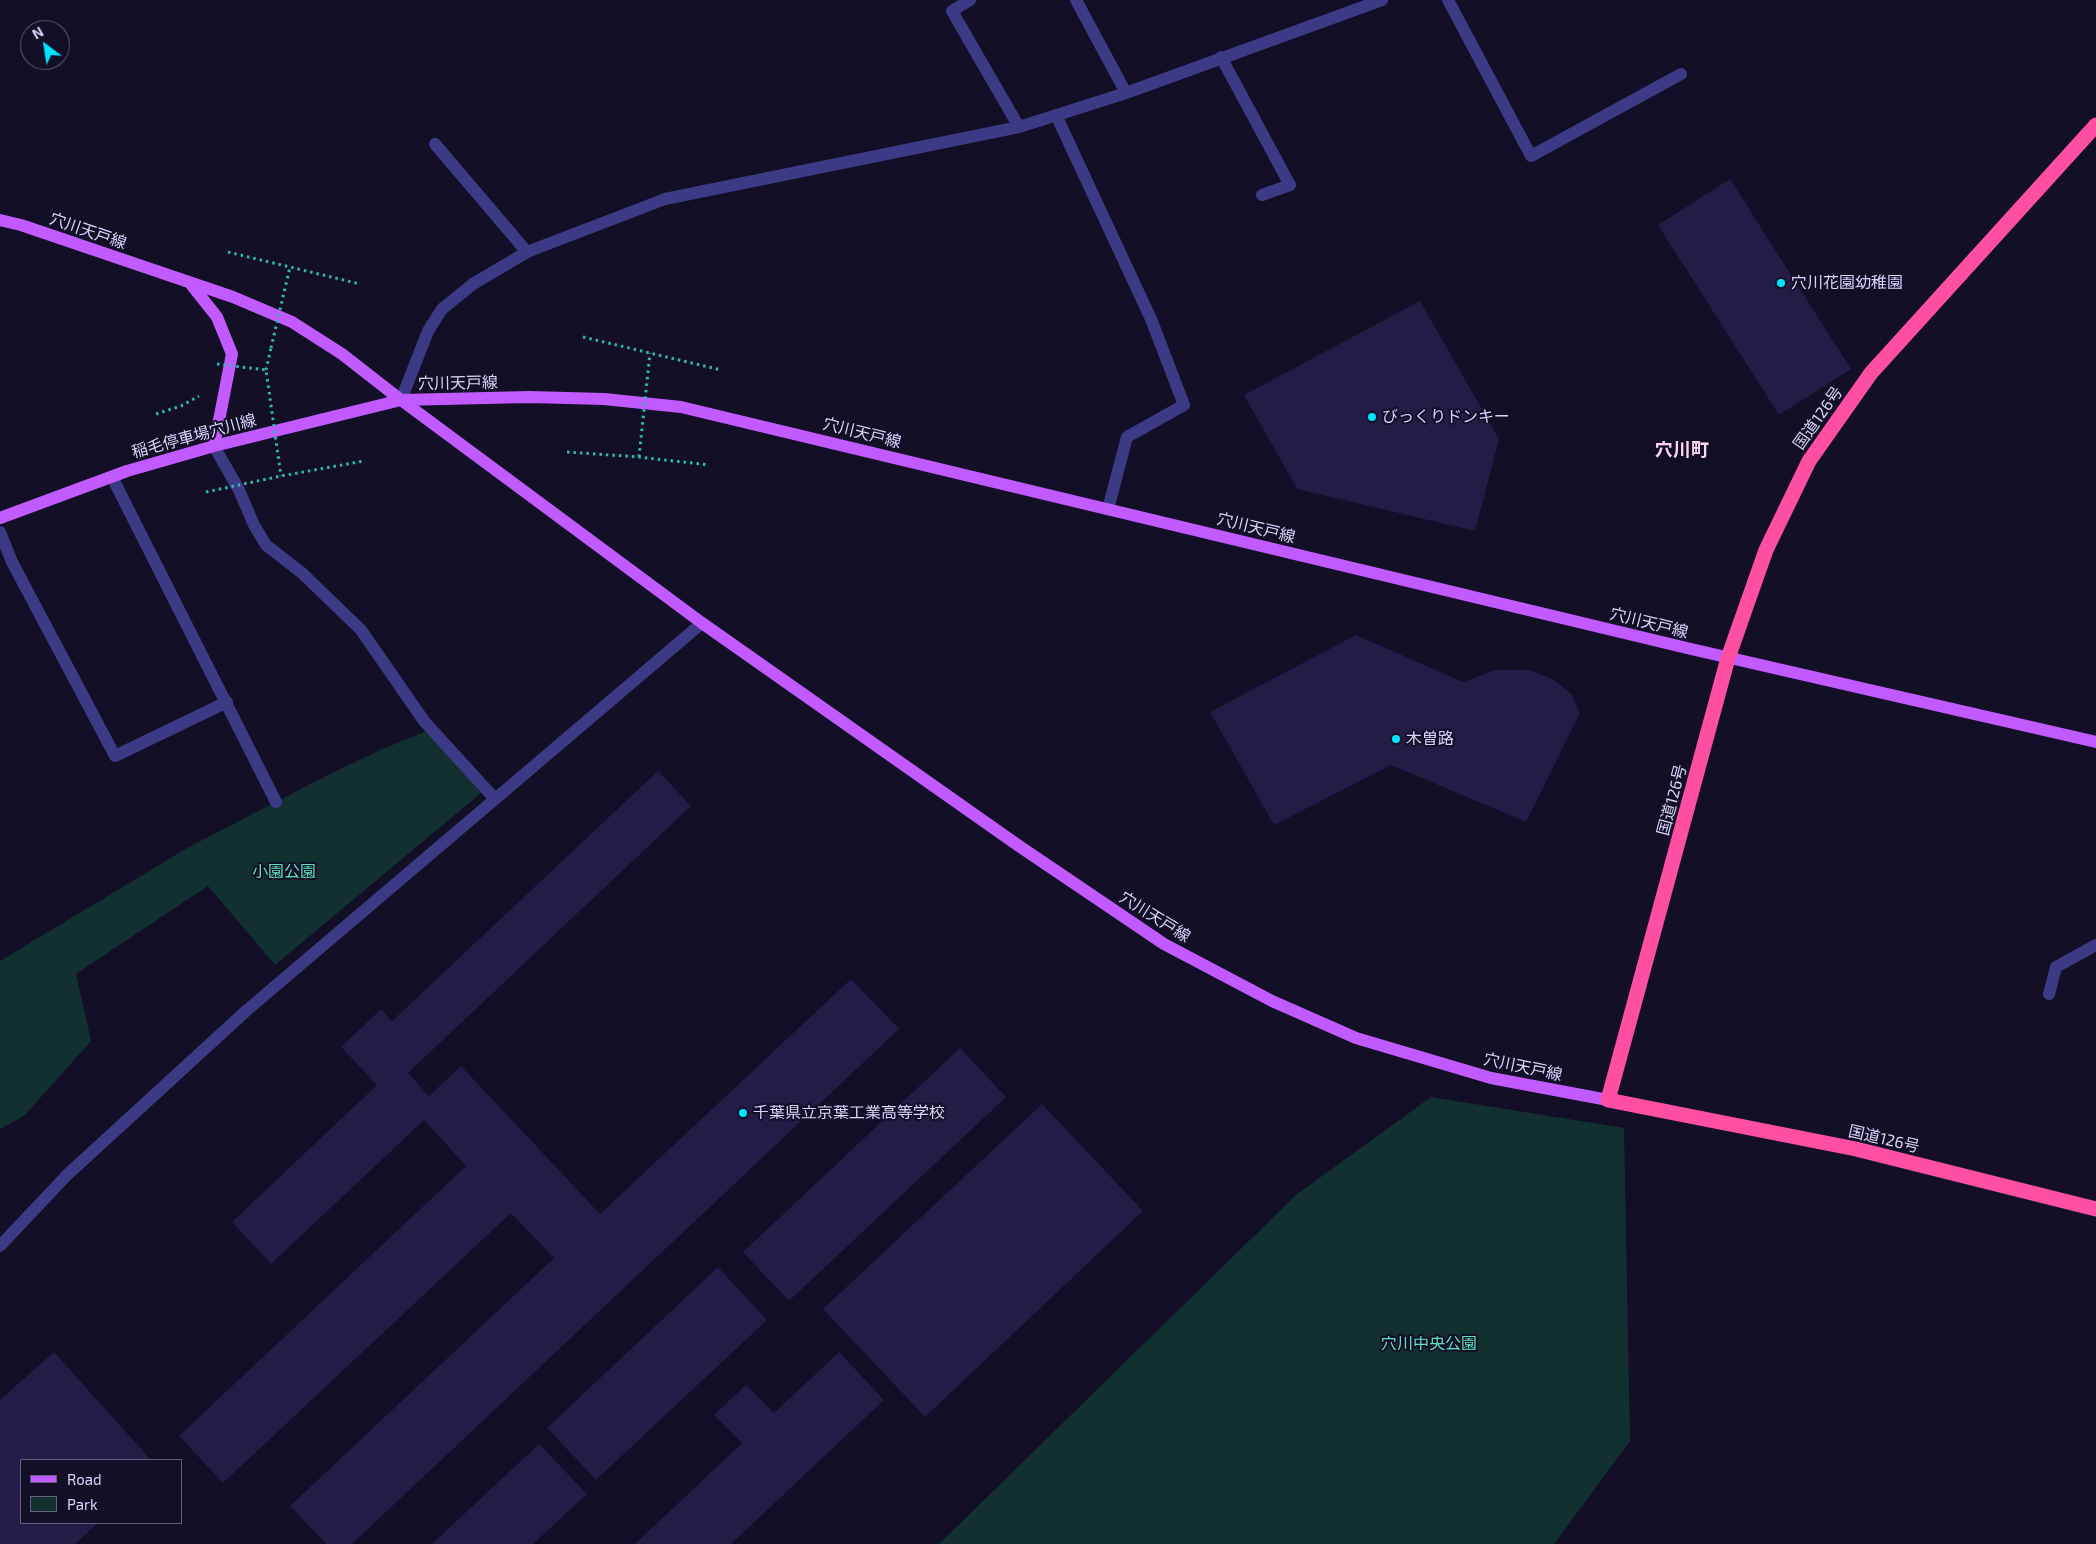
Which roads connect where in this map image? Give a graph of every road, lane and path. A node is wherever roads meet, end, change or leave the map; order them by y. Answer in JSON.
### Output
{"nodes":[{"id":1,"x":970,"y":0,"type":"edge"},
{"id":2,"x":1076,"y":0,"type":"edge"},
{"id":3,"x":1382,"y":0,"type":"edge"},
{"id":4,"x":1448,"y":0,"type":"edge"},
{"id":5,"x":1221,"y":57,"type":"junction"},
{"id":6,"x":1681,"y":74,"type":"dead end"},
{"id":7,"x":1126,"y":93,"type":"junction"},
{"id":8,"x":1056,"y":115,"type":"junction"},
{"id":9,"x":2096,"y":125,"type":"edge"},
{"id":10,"x":1019,"y":127,"type":"junction"},
{"id":11,"x":435,"y":144,"type":"dead end"},
{"id":12,"x":1262,"y":195,"type":"dead end"},
{"id":13,"x":0,"y":220,"type":"edge"},
{"id":14,"x":228,"y":252,"type":"dead end"},
{"id":15,"x":527,"y":252,"type":"junction"},
{"id":16,"x":290,"y":267,"type":"junction"},
{"id":17,"x":190,"y":283,"type":"junction"},
{"id":18,"x":360,"y":284,"type":"dead end"},
{"id":19,"x":582,"y":336,"type":"dead end"},
{"id":20,"x":650,"y":353,"type":"junction"},
{"id":21,"x":266,"y":370,"type":"junction"},
{"id":22,"x":721,"y":370,"type":"dead end"},
{"id":23,"x":214,"y":372,"type":"dead end"},
{"id":24,"x":203,"y":392,"type":"dead end"},
{"id":25,"x":401,"y":400,"type":"junction"},
{"id":26,"x":156,"y":414,"type":"dead end"},
{"id":27,"x":214,"y":446,"type":"junction"},
{"id":28,"x":567,"y":452,"type":"dead end"},
{"id":29,"x":638,"y":457,"type":"junction"},
{"id":30,"x":364,"y":461,"type":"dead end"},
{"id":31,"x":709,"y":465,"type":"dead end"},
{"id":32,"x":281,"y":476,"type":"junction"},
{"id":33,"x":112,"y":477,"type":"junction"},
{"id":34,"x":206,"y":492,"type":"dead end"},
{"id":35,"x":1108,"y":509,"type":"junction"},
{"id":36,"x":0,"y":518,"type":"edge"},
{"id":37,"x":0,"y":532,"type":"edge"},
{"id":38,"x":702,"y":623,"type":"junction"},
{"id":39,"x":1728,"y":658,"type":"junction"},
{"id":40,"x":227,"y":702,"type":"junction"},
{"id":41,"x":2096,"y":742,"type":"edge"},
{"id":42,"x":495,"y":799,"type":"junction"},
{"id":43,"x":276,"y":802,"type":"dead end"},
{"id":44,"x":2096,"y":945,"type":"edge"},
{"id":45,"x":2049,"y":994,"type":"dead end"},
{"id":46,"x":1608,"y":1100,"type":"junction"},
{"id":47,"x":2096,"y":1209,"type":"edge"},
{"id":48,"x":0,"y":1246,"type":"edge"}],
"edges":[{"from":1,"to":10,"type":"street"},
{"from":2,"to":7,"type":"street"},
{"from":3,"to":5,"type":"street"},
{"from":4,"to":6,"type":"street"},
{"from":5,"to":7,"type":"street"},
{"from":5,"to":12,"type":"street"},
{"from":7,"to":8,"type":"street"},
{"from":8,"to":10,"type":"street"},
{"from":8,"to":35,"type":"street"},
{"from":9,"to":39,"type":"highway","name":"国道126号"},
{"from":10,"to":15,"type":"street"},
{"from":11,"to":15,"type":"street"},
{"from":13,"to":17,"type":"main road","name":"穴川天戸線"},
{"from":14,"to":16,"type":"path"},
{"from":15,"to":25,"type":"street"},
{"from":16,"to":18,"type":"path"},
{"from":16,"to":21,"type":"path","bridge":true},
{"from":17,"to":25,"type":"main road","name":"穴川天戸線"},
{"from":17,"to":27,"type":"main road"},
{"from":19,"to":20,"type":"path"},
{"from":20,"to":22,"type":"path"},
{"from":20,"to":29,"type":"path","bridge":true},
{"from":21,"to":23,"type":"path","bridge":true},
{"from":21,"to":32,"type":"path","bridge":true},
{"from":24,"to":26,"type":"path"},
{"from":25,"to":27,"type":"main road","name":"稲毛停車場穴川線"},
{"from":25,"to":35,"type":"main road","name":"穴川天戸線"},
{"from":25,"to":38,"type":"main road","name":"穴川天戸線"},
{"from":27,"to":33,"type":"main road","name":"稲毛停車場穴川線"},
{"from":27,"to":42,"type":"street"},
{"from":28,"to":29,"type":"path"},
{"from":29,"to":31,"type":"path"},
{"from":30,"to":32,"type":"path","bridge":true},
{"from":32,"to":34,"type":"path","bridge":true},
{"from":33,"to":36,"type":"main road","name":"稲毛停車場穴川線"},
{"from":33,"to":40,"type":"street"},
{"from":35,"to":39,"type":"main road","name":"穴川天戸線"},
{"from":37,"to":40,"type":"street"},
{"from":38,"to":42,"type":"street"},
{"from":38,"to":46,"type":"main road","name":"穴川天戸線"},
{"from":39,"to":41,"type":"main road","name":"穴川天戸線"},
{"from":39,"to":46,"type":"highway","name":"国道126号"},
{"from":40,"to":43,"type":"street"},
{"from":42,"to":48,"type":"street"},
{"from":44,"to":45,"type":"street"},
{"from":46,"to":47,"type":"highway","name":"国道126号"}]}
